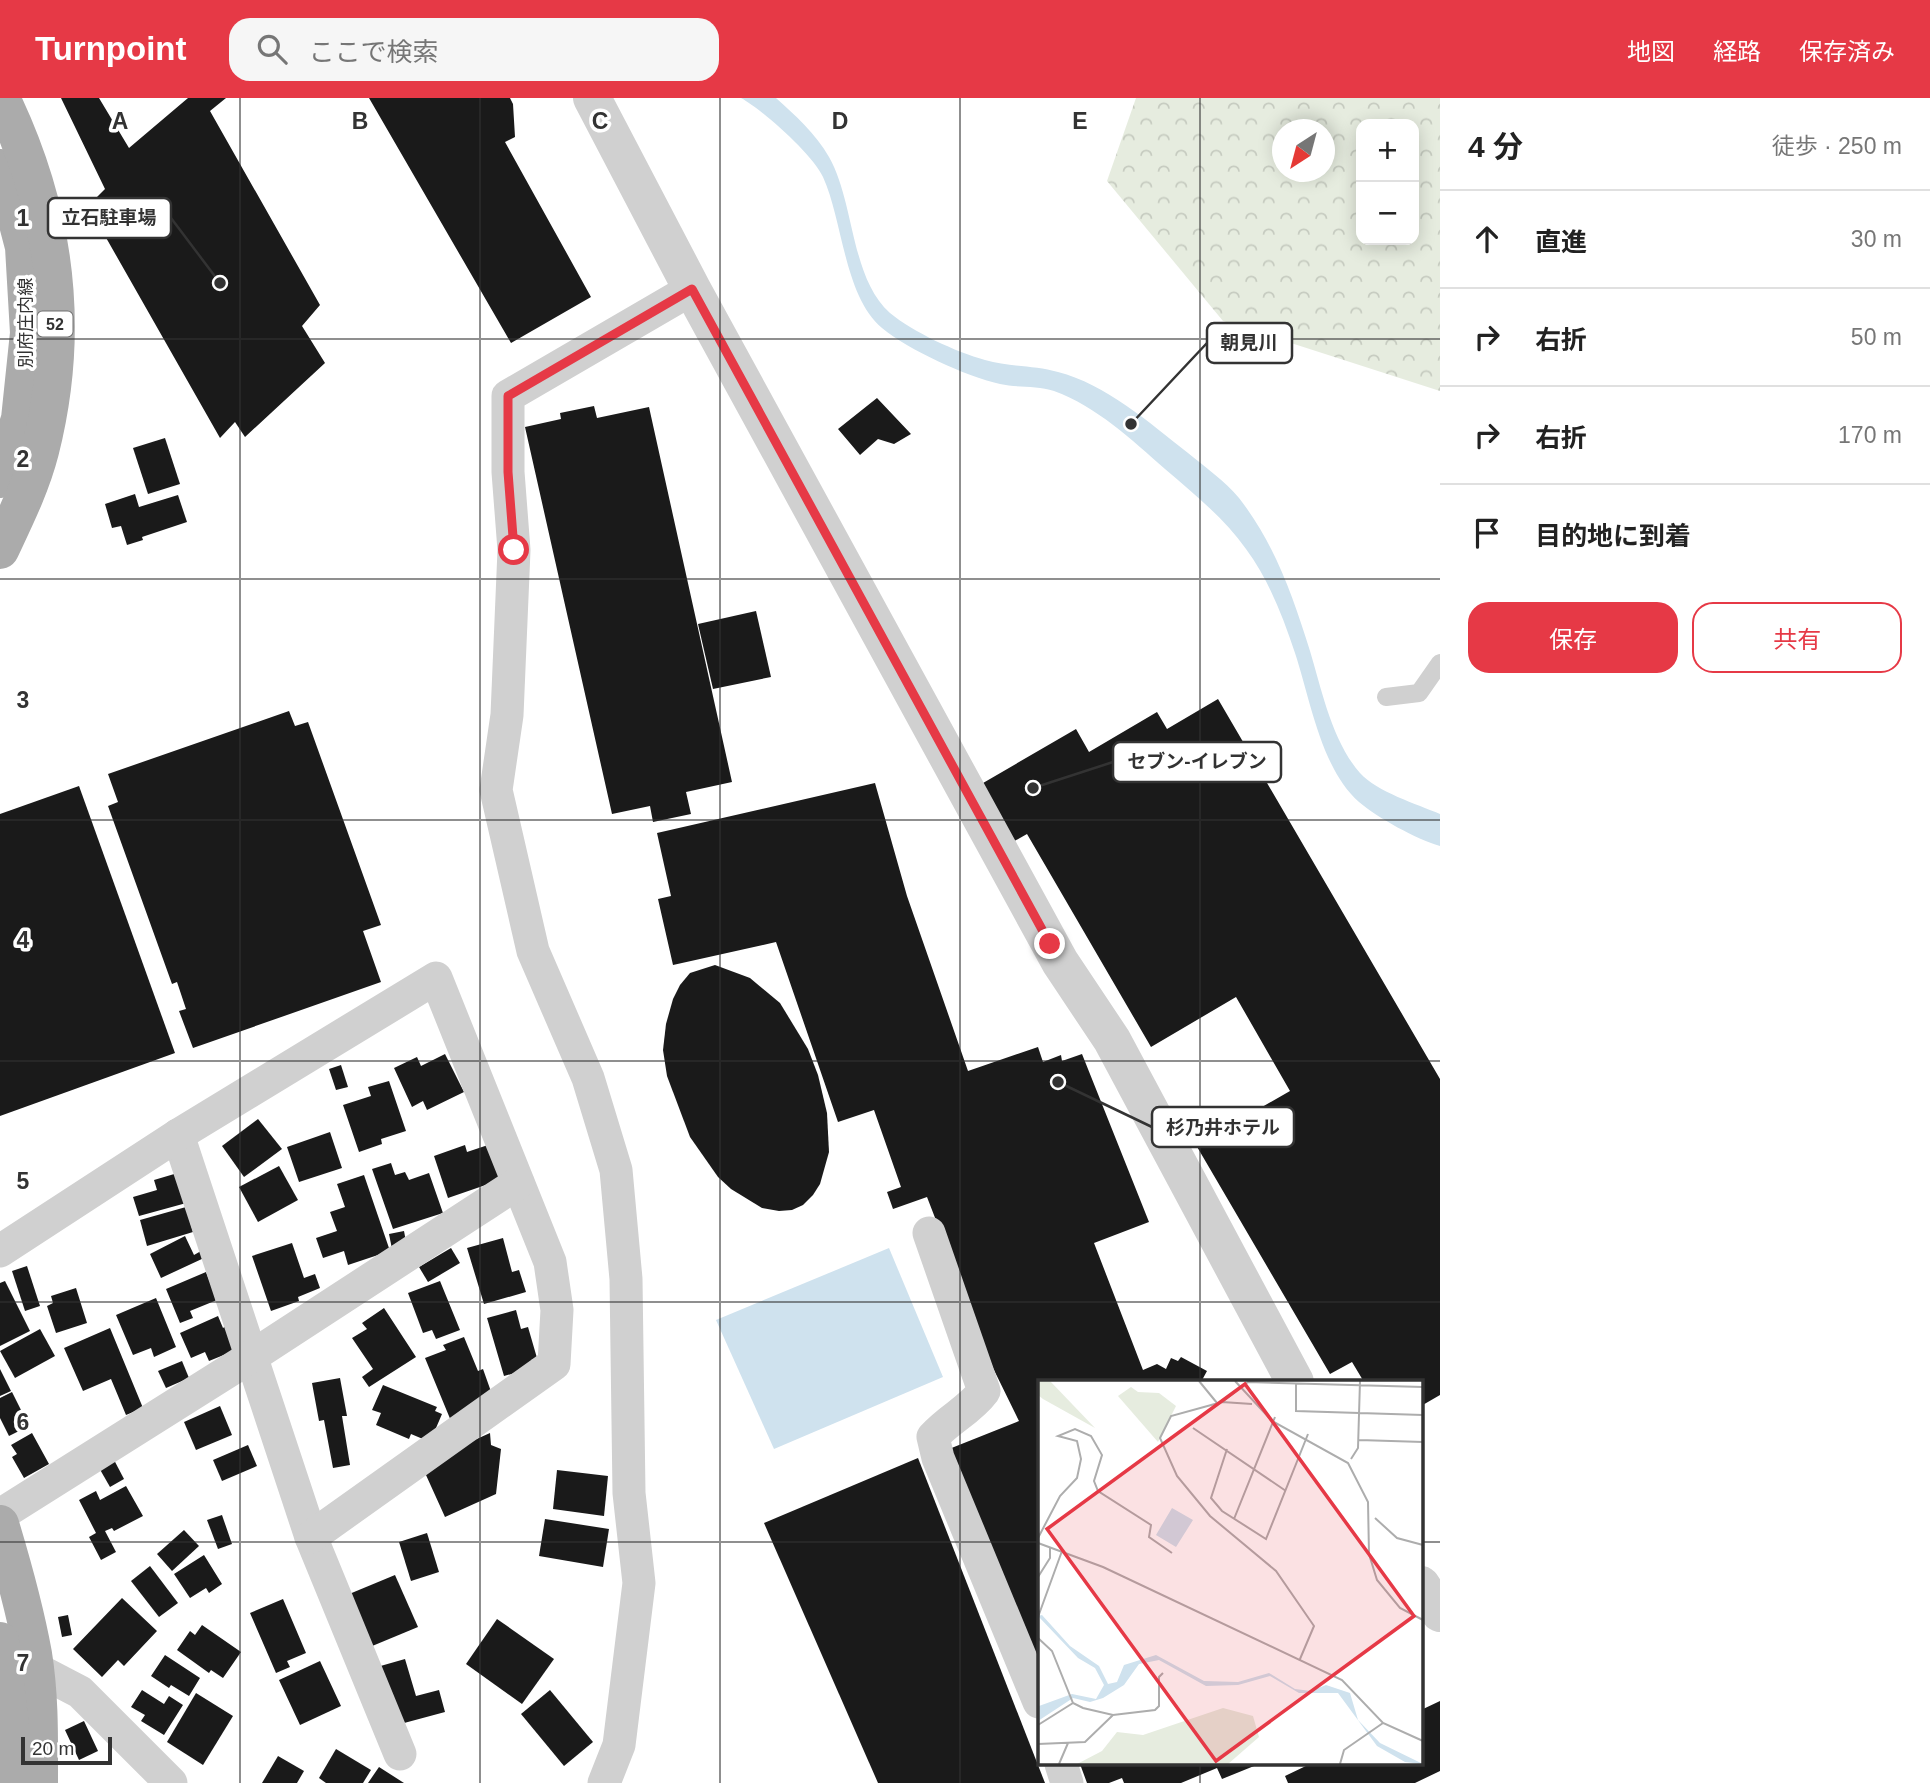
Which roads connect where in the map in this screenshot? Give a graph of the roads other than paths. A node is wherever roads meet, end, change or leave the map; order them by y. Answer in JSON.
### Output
{"nodes":[{"id":1,"x":1,"y":98,"type":"edge"},
{"id":2,"x":592,"y":98,"type":"edge"},
{"id":3,"x":0,"y":168,"type":"edge"},
{"id":4,"x":692,"y":289,"type":"junction"},
{"id":5,"x":0,"y":479,"type":"edge"},
{"id":6,"x":0,"y":550,"type":"edge"},
{"id":7,"x":1440,"y":663,"type":"edge"},
{"id":8,"x":1386,"y":697,"type":"dead end"},
{"id":9,"x":178,"y":1135,"type":"junction"},
{"id":10,"x":518,"y":1184,"type":"junction"},
{"id":11,"x":929,"y":1233,"type":"dead end"},
{"id":12,"x":0,"y":1251,"type":"edge"},
{"id":13,"x":251,"y":1357,"type":"junction"},
{"id":14,"x":1294,"y":1380,"type":"edge"},
{"id":15,"x":0,"y":1515,"type":"edge"},
{"id":16,"x":0,"y":1524,"type":"edge"},
{"id":17,"x":311,"y":1537,"type":"junction"},
{"id":18,"x":1422,"y":1586,"type":"edge"},
{"id":19,"x":1440,"y":1613,"type":"edge"},
{"id":20,"x":0,"y":1641,"type":"edge"},
{"id":21,"x":34,"y":1668,"type":"junction"},
{"id":22,"x":1038,"y":1700,"type":"edge"},
{"id":23,"x":400,"y":1755,"type":"dead end"},
{"id":24,"x":1062,"y":1766,"type":"edge"},
{"id":25,"x":10,"y":1783,"type":"edge"},
{"id":26,"x":39,"y":1783,"type":"edge"},
{"id":27,"x":171,"y":1783,"type":"edge"},
{"id":28,"x":604,"y":1783,"type":"edge"},
{"id":29,"x":1067,"y":1783,"type":"edge"}],
"edges":[{"from":1,"to":6,"type":"main road","name":"別府庄内線","number":"52"},
{"from":2,"to":4,"type":"street"},
{"from":3,"to":5,"type":"main road","name":"別府庄内線","number":"52"},
{"from":4,"to":14,"type":"street"},
{"from":4,"to":28,"type":"street"},
{"from":7,"to":8,"type":"lane"},
{"from":9,"to":10,"type":"street"},
{"from":9,"to":12,"type":"street"},
{"from":9,"to":13,"type":"street"},
{"from":10,"to":13,"type":"street"},
{"from":10,"to":17,"type":"street"},
{"from":11,"to":22,"type":"street"},
{"from":13,"to":15,"type":"street"},
{"from":13,"to":17,"type":"street"},
{"from":16,"to":21,"type":"main road"},
{"from":17,"to":23,"type":"street"},
{"from":18,"to":19,"type":"street"},
{"from":20,"to":25,"type":"main road"},
{"from":21,"to":26,"type":"main road"},
{"from":21,"to":27,"type":"street"},
{"from":24,"to":29,"type":"street"}]}
